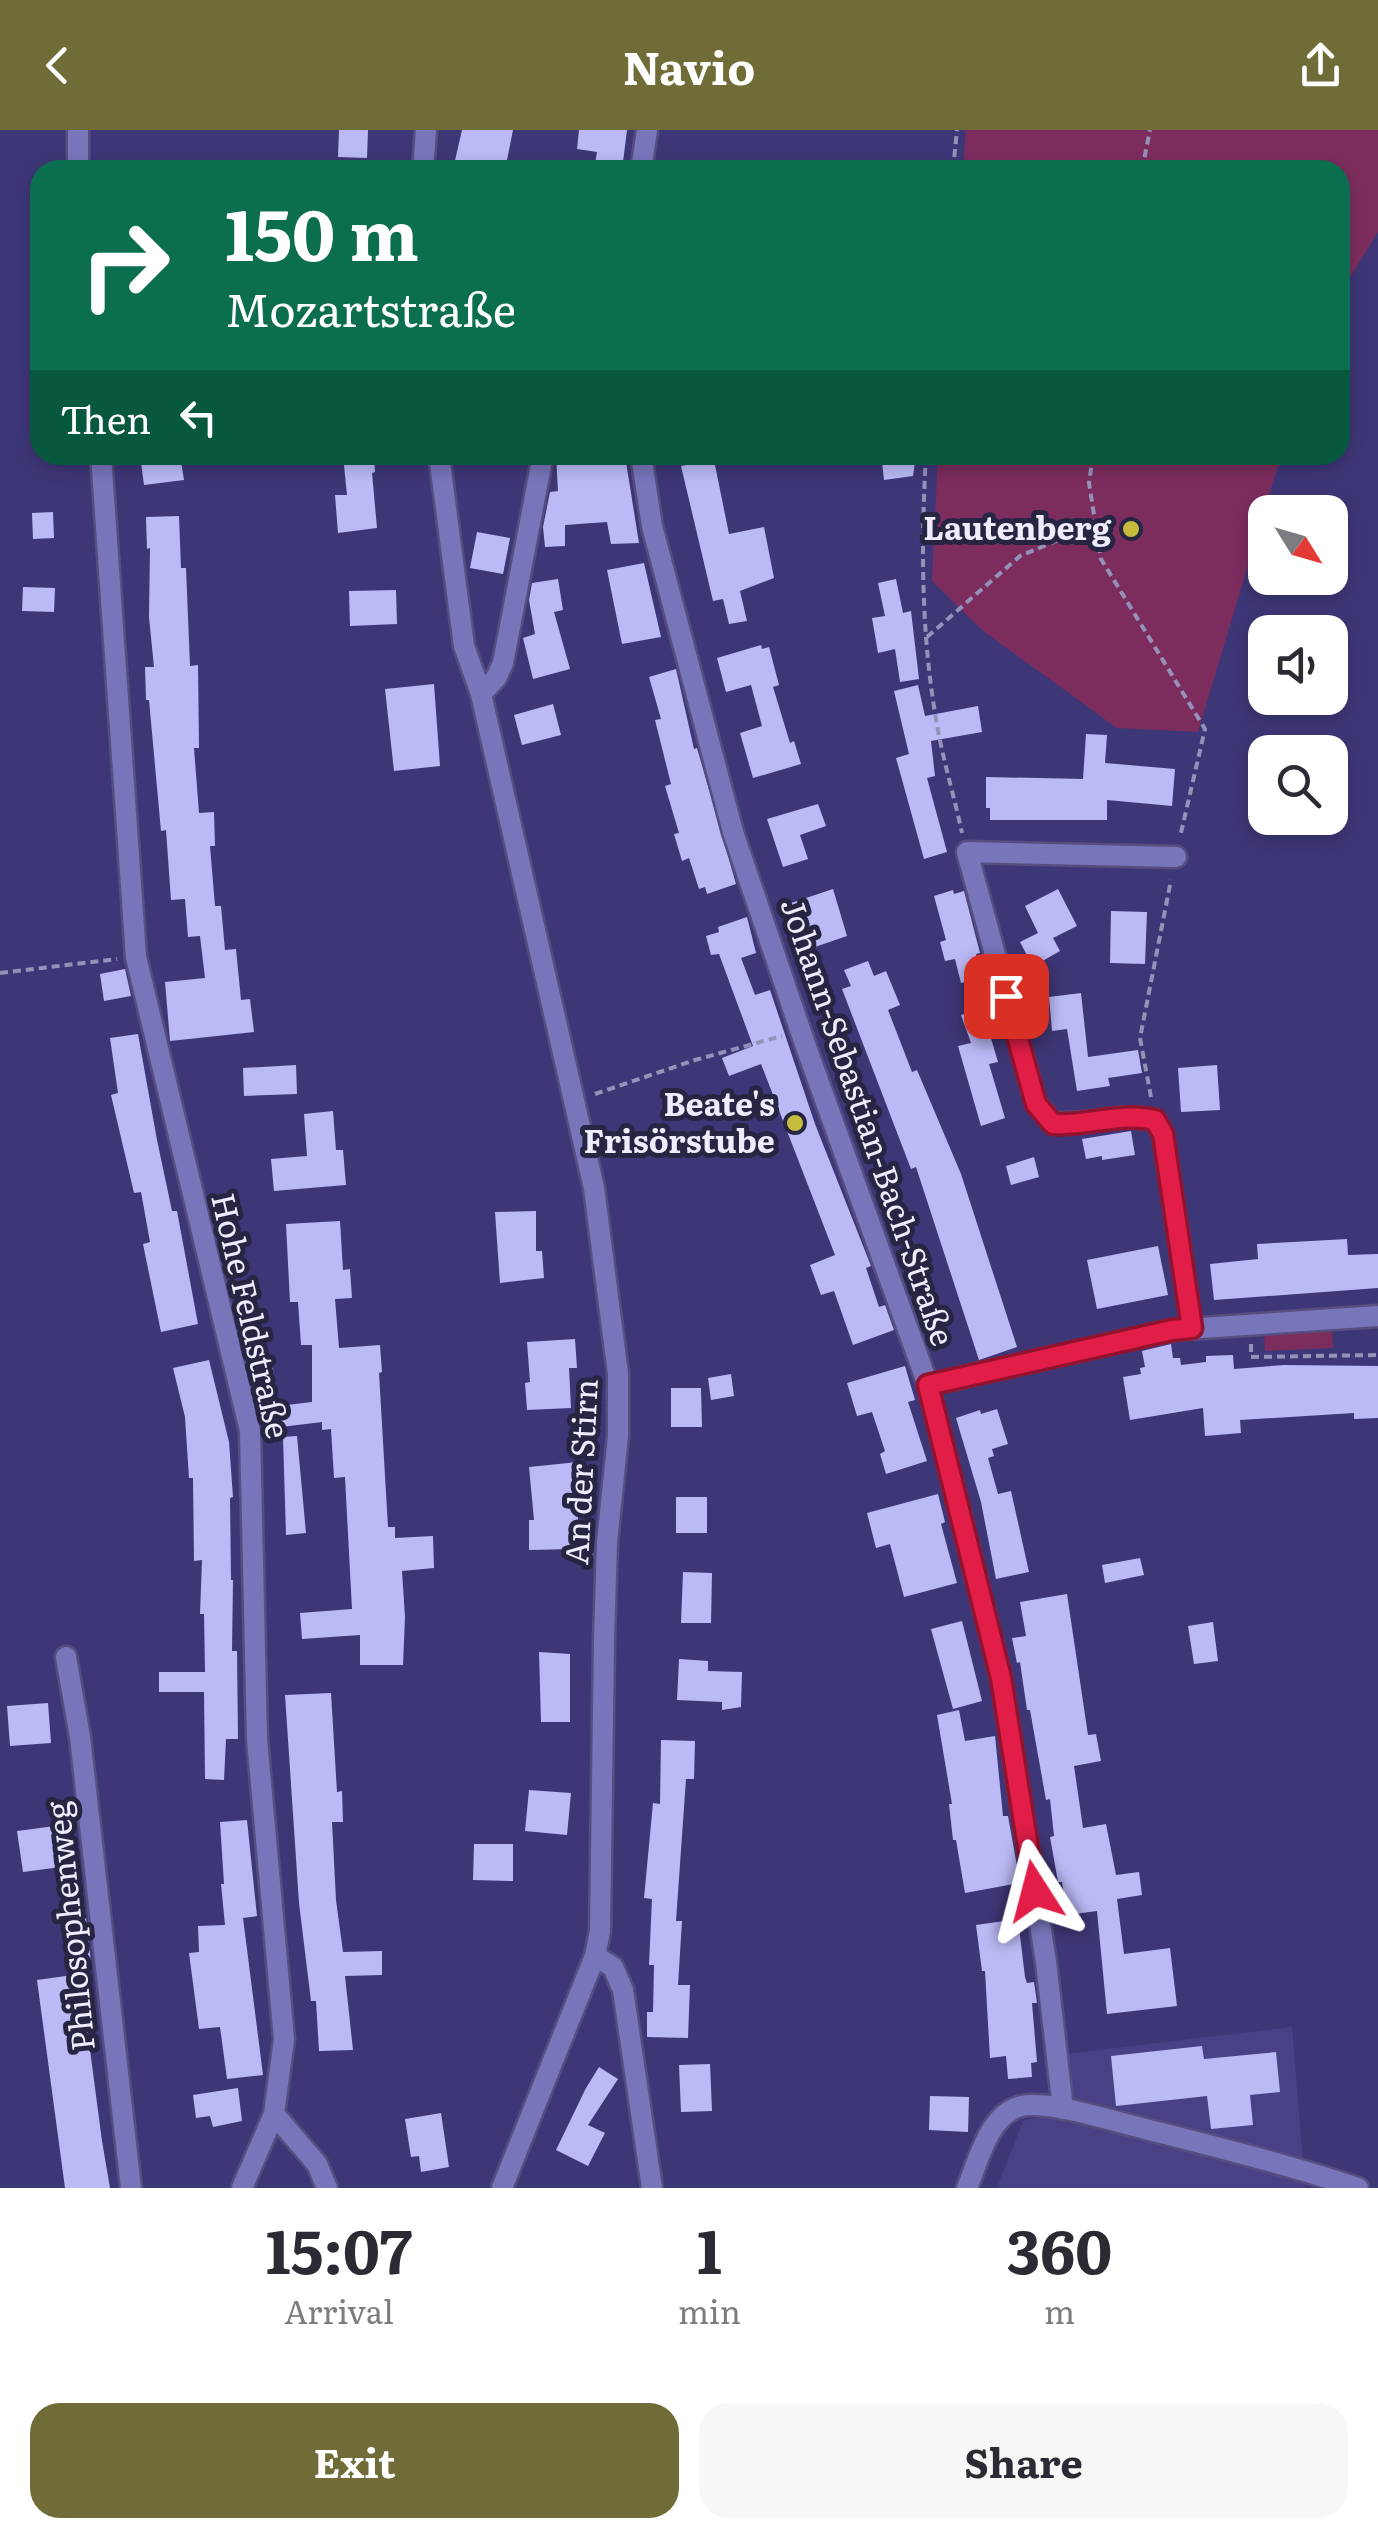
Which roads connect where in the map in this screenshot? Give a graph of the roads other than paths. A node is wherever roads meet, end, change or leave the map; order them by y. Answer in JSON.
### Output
{"nodes":[{"id":1,"x":78,"y":130,"type":"edge"},
{"id":2,"x":426,"y":130,"type":"edge"},
{"id":3,"x":647,"y":130,"type":"edge"},
{"id":4,"x":78,"y":160,"type":"edge"},
{"id":5,"x":424,"y":160,"type":"edge"},
{"id":6,"x":642,"y":160,"type":"edge"},
{"id":7,"x":102,"y":465,"type":"edge"},
{"id":8,"x":439,"y":465,"type":"edge"},
{"id":9,"x":541,"y":465,"type":"edge"},
{"id":10,"x":643,"y":465,"type":"edge"},
{"id":11,"x":482,"y":694,"type":"junction"},
{"id":12,"x":1176,"y":857,"type":"road end"},
{"id":13,"x":1378,"y":1316,"type":"edge"},
{"id":14,"x":1192,"y":1328,"type":"junction"},
{"id":15,"x":928,"y":1385,"type":"junction"},
{"id":16,"x":66,"y":1657,"type":"dead end"},
{"id":17,"x":595,"y":1956,"type":"junction"},
{"id":18,"x":1063,"y":2108,"type":"junction"},
{"id":19,"x":274,"y":2114,"type":"junction"},
{"id":20,"x":131,"y":2188,"type":"edge"},
{"id":21,"x":242,"y":2188,"type":"edge"},
{"id":22,"x":327,"y":2188,"type":"edge"},
{"id":23,"x":502,"y":2188,"type":"edge"},
{"id":24,"x":652,"y":2188,"type":"edge"},
{"id":25,"x":967,"y":2188,"type":"edge"},
{"id":26,"x":1358,"y":2188,"type":"edge"}],
"edges":[{"from":1,"to":4,"type":"street"},
{"from":2,"to":5,"type":"street"},
{"from":3,"to":6,"type":"street"},
{"from":7,"to":19,"type":"street","name":"Hohe Feldstraße"},
{"from":8,"to":11,"type":"street","name":"An der Stirn"},
{"from":9,"to":11,"type":"street"},
{"from":10,"to":15,"type":"street","name":"Johann-Sebastian-Bach-Straße"},
{"from":11,"to":17,"type":"street","name":"An der Stirn"},
{"from":12,"to":14,"type":"street"},
{"from":13,"to":14,"type":"street"},
{"from":14,"to":15,"type":"street"},
{"from":15,"to":18,"type":"street","name":"Johann-Sebastian-Bach-Straße"},
{"from":16,"to":20,"type":"street","name":"Philosophenweg"},
{"from":17,"to":23,"type":"street","name":"An der Stirn"},
{"from":17,"to":24,"type":"street"},
{"from":18,"to":25,"type":"street"},
{"from":18,"to":26,"type":"street"},
{"from":19,"to":21,"type":"street","name":"Hohe Feldstraße"},
{"from":19,"to":22,"type":"street"}]}
